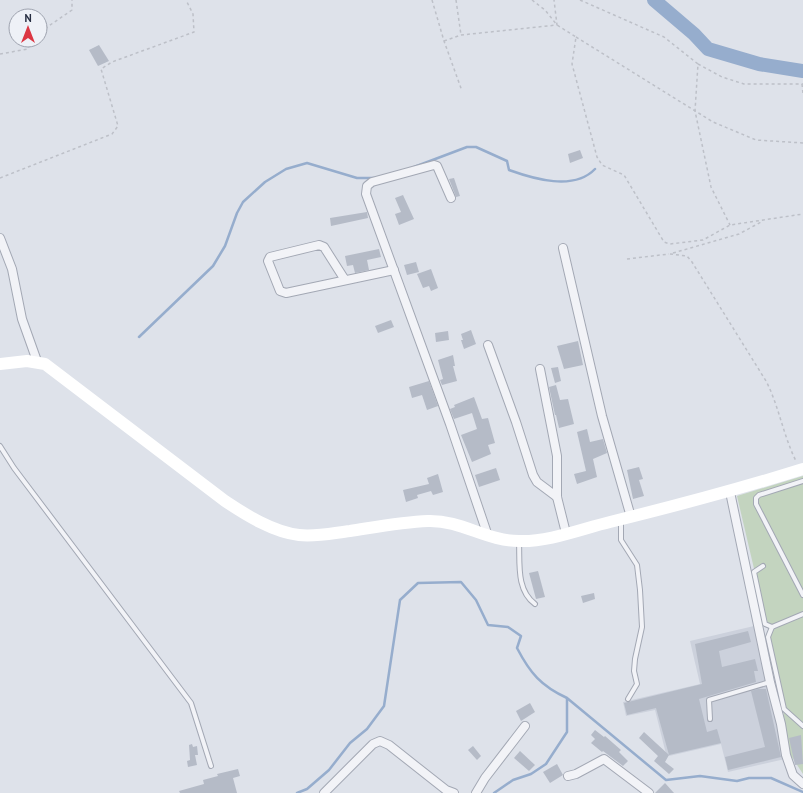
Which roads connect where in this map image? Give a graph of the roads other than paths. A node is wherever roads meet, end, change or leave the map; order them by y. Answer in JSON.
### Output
{"nodes":[{"id":1,"x":451,"y":198,"type":"dead end"},
{"id":2,"x":0,"y":238,"type":"edge"},
{"id":3,"x":563,"y":248,"type":"dead end"},
{"id":4,"x":394,"y":270,"type":"junction"},
{"id":5,"x":344,"y":280,"type":"junction"},
{"id":6,"x":488,"y":346,"type":"dead end"},
{"id":7,"x":36,"y":361,"type":"junction"},
{"id":8,"x":0,"y":364,"type":"edge"},
{"id":9,"x":540,"y":370,"type":"dead end"},
{"id":10,"x":0,"y":446,"type":"edge"},
{"id":11,"x":802,"y":474,"type":"edge"},
{"id":12,"x":730,"y":492,"type":"junction"},
{"id":13,"x":557,"y":497,"type":"junction"},
{"id":14,"x":626,"y":518,"type":"junction"},
{"id":15,"x":566,"y":533,"type":"junction"},
{"id":16,"x":488,"y":536,"type":"junction"},
{"id":17,"x":519,"y":541,"type":"junction"},
{"id":18,"x":763,"y":566,"type":"dead end"},
{"id":19,"x":803,"y":596,"type":"edge"},
{"id":20,"x":535,"y":604,"type":"dead end"},
{"id":21,"x":803,"y":614,"type":"edge"},
{"id":22,"x":772,"y":627,"type":"junction"},
{"id":23,"x":770,"y":682,"type":"junction"},
{"id":24,"x":628,"y":699,"type":"dead end"},
{"id":25,"x":710,"y":720,"type":"dead end"},
{"id":26,"x":525,"y":726,"type":"dead end"},
{"id":27,"x":803,"y":726,"type":"edge"},
{"id":28,"x":211,"y":766,"type":"dead end"},
{"id":29,"x":568,"y":776,"type":"dead end"},
{"id":30,"x":803,"y":784,"type":"edge"},
{"id":31,"x":324,"y":793,"type":"edge"},
{"id":32,"x":454,"y":793,"type":"edge"},
{"id":33,"x":476,"y":793,"type":"edge"},
{"id":34,"x":649,"y":793,"type":"edge"}],
"edges":[{"from":1,"to":4,"type":"street"},
{"from":2,"to":7,"type":"street"},
{"from":3,"to":14,"type":"street"},
{"from":4,"to":5,"type":"street"},
{"from":4,"to":16,"type":"street"},
{"from":5,"to":5,"type":"street"},
{"from":6,"to":13,"type":"street"},
{"from":7,"to":8,"type":"street"},
{"from":7,"to":16,"type":"street"},
{"from":9,"to":13,"type":"street"},
{"from":10,"to":28,"type":"lane"},
{"from":11,"to":12,"type":"street"},
{"from":11,"to":19,"type":"lane"},
{"from":12,"to":14,"type":"street"},
{"from":12,"to":23,"type":"street"},
{"from":13,"to":15,"type":"street"},
{"from":14,"to":15,"type":"street"},
{"from":14,"to":24,"type":"lane"},
{"from":15,"to":17,"type":"street"},
{"from":16,"to":17,"type":"street"},
{"from":17,"to":20,"type":"lane"},
{"from":18,"to":22,"type":"lane"},
{"from":21,"to":22,"type":"lane"},
{"from":22,"to":27,"type":"lane"},
{"from":23,"to":25,"type":"lane"},
{"from":23,"to":30,"type":"street"},
{"from":26,"to":33,"type":"street"},
{"from":29,"to":34,"type":"street"},
{"from":31,"to":32,"type":"street"}]}
